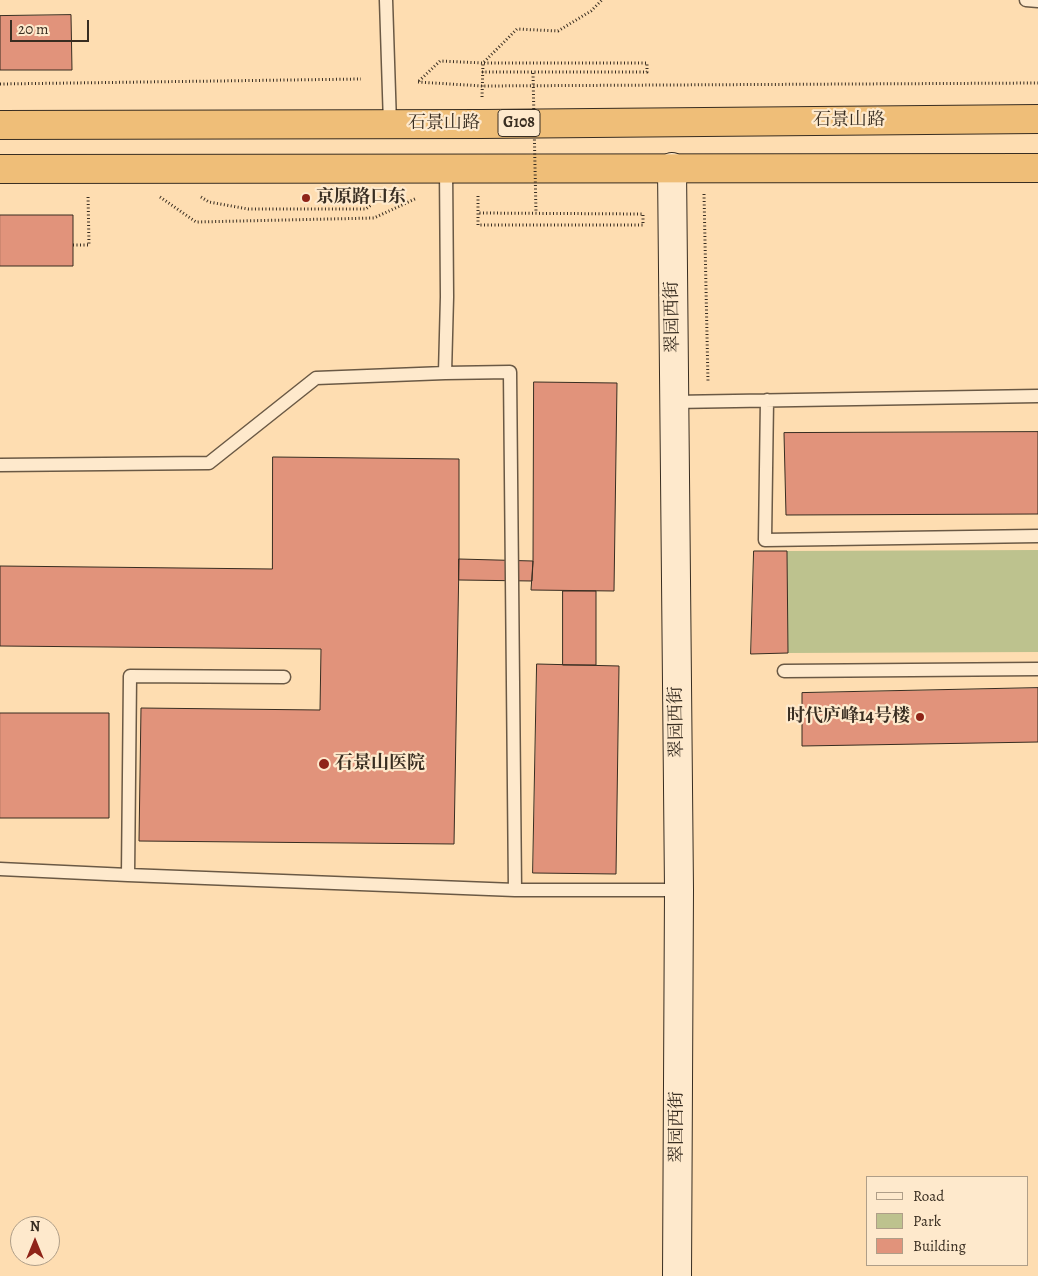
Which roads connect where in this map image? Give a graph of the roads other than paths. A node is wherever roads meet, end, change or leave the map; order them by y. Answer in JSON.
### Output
{"nodes":[{"id":1,"x":386,"y":0,"type":"edge"},
{"id":2,"x":1026,"y":0,"type":"edge"},
{"id":3,"x":1038,"y":1,"type":"edge"},
{"id":4,"x":1038,"y":119,"type":"edge"},
{"id":5,"x":390,"y":124,"type":"junction"},
{"id":6,"x":0,"y":125,"type":"edge"},
{"id":7,"x":672,"y":167,"type":"junction"},
{"id":8,"x":446,"y":168,"type":"junction"},
{"id":9,"x":1038,"y":168,"type":"edge"},
{"id":10,"x":0,"y":169,"type":"edge"},
{"id":11,"x":445,"y":374,"type":"junction"},
{"id":12,"x":1038,"y":396,"type":"edge"},
{"id":13,"x":767,"y":400,"type":"junction"},
{"id":14,"x":674,"y":402,"type":"junction"},
{"id":15,"x":0,"y":465,"type":"edge"},
{"id":16,"x":1038,"y":536,"type":"edge"},
{"id":17,"x":1038,"y":669,"type":"edge"},
{"id":18,"x":784,"y":671,"type":"dead end"},
{"id":19,"x":284,"y":677,"type":"dead end"},
{"id":20,"x":0,"y":869,"type":"edge"},
{"id":21,"x":128,"y":875,"type":"junction"},
{"id":22,"x":515,"y":890,"type":"junction"},
{"id":23,"x":679,"y":890,"type":"junction"},
{"id":24,"x":677,"y":1276,"type":"edge"}],
"edges":[{"from":1,"to":5,"type":"lane"},
{"from":2,"to":3,"type":"lane"},
{"from":4,"to":5,"type":"highway","name":"石景山路","number":"G108"},
{"from":5,"to":6,"type":"highway","name":"石景山路","number":"G108"},
{"from":7,"to":8,"type":"highway"},
{"from":7,"to":9,"type":"highway"},
{"from":7,"to":14,"type":"street","name":"翠园西街"},
{"from":8,"to":10,"type":"highway"},
{"from":8,"to":11,"type":"lane"},
{"from":11,"to":15,"type":"lane"},
{"from":11,"to":22,"type":"lane"},
{"from":12,"to":13,"type":"lane"},
{"from":13,"to":14,"type":"lane"},
{"from":13,"to":16,"type":"lane"},
{"from":14,"to":23,"type":"street","name":"翠园西街"},
{"from":17,"to":18,"type":"lane"},
{"from":19,"to":21,"type":"lane"},
{"from":20,"to":21,"type":"lane"},
{"from":21,"to":22,"type":"lane"},
{"from":22,"to":23,"type":"lane"},
{"from":23,"to":24,"type":"street","name":"翠园西街"}]}
